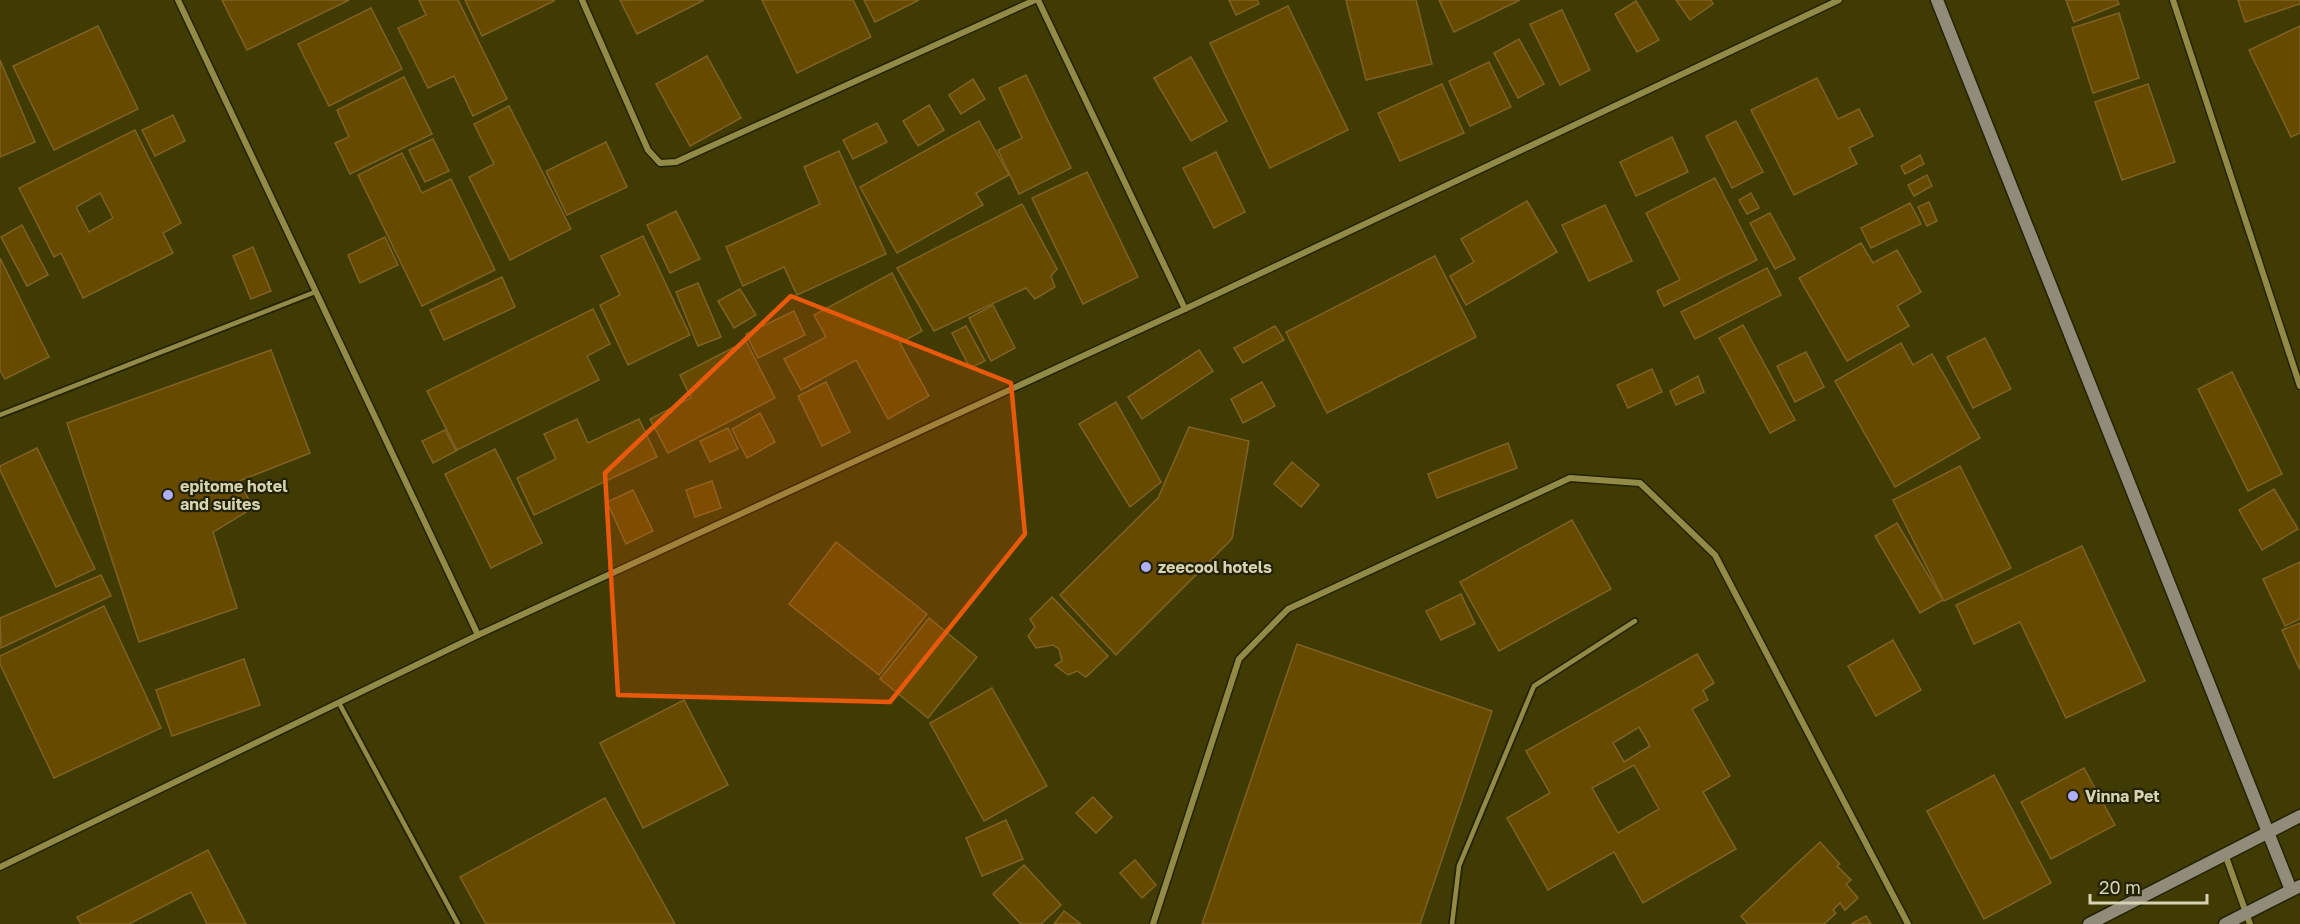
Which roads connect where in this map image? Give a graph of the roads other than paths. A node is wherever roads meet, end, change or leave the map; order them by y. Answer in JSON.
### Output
{"nodes":[{"id":1,"x":178,"y":0,"type":"edge"},
{"id":2,"x":582,"y":0,"type":"edge"},
{"id":3,"x":1036,"y":0,"type":"edge"},
{"id":4,"x":1839,"y":0,"type":"edge"},
{"id":5,"x":1937,"y":0,"type":"edge"},
{"id":6,"x":2173,"y":0,"type":"edge"},
{"id":7,"x":315,"y":292,"type":"junction"},
{"id":8,"x":1185,"y":309,"type":"junction"},
{"id":9,"x":2300,"y":386,"type":"edge"},
{"id":10,"x":0,"y":415,"type":"edge"},
{"id":11,"x":1635,"y":621,"type":"dead end"},
{"id":12,"x":478,"y":636,"type":"junction"},
{"id":13,"x":339,"y":703,"type":"junction"},
{"id":14,"x":2300,"y":816,"type":"edge"},
{"id":15,"x":2269,"y":832,"type":"junction"},
{"id":16,"x":2225,"y":854,"type":"junction"},
{"id":17,"x":0,"y":867,"type":"edge"},
{"id":18,"x":2296,"y":888,"type":"edge"},
{"id":19,"x":2248,"y":919,"type":"edge"},
{"id":20,"x":458,"y":924,"type":"edge"},
{"id":21,"x":1153,"y":924,"type":"edge"},
{"id":22,"x":1452,"y":924,"type":"edge"},
{"id":23,"x":1908,"y":924,"type":"edge"},
{"id":24,"x":2089,"y":924,"type":"edge"},
{"id":25,"x":2225,"y":924,"type":"edge"}],
"edges":[{"from":1,"to":7,"type":"street"},
{"from":2,"to":3,"type":"street"},
{"from":3,"to":8,"type":"street"},
{"from":4,"to":8,"type":"street"},
{"from":5,"to":15,"type":"street"},
{"from":6,"to":9,"type":"street"},
{"from":7,"to":10,"type":"lane"},
{"from":7,"to":12,"type":"street"},
{"from":8,"to":12,"type":"street"},
{"from":11,"to":22,"type":"lane"},
{"from":12,"to":13,"type":"street"},
{"from":13,"to":17,"type":"street"},
{"from":13,"to":20,"type":"lane"},
{"from":14,"to":15,"type":"street"},
{"from":15,"to":16,"type":"street"},
{"from":15,"to":18,"type":"street"},
{"from":16,"to":19,"type":"street"},
{"from":16,"to":24,"type":"street"},
{"from":18,"to":19,"type":"street"},
{"from":19,"to":25,"type":"street"},
{"from":21,"to":23,"type":"street"}]}
